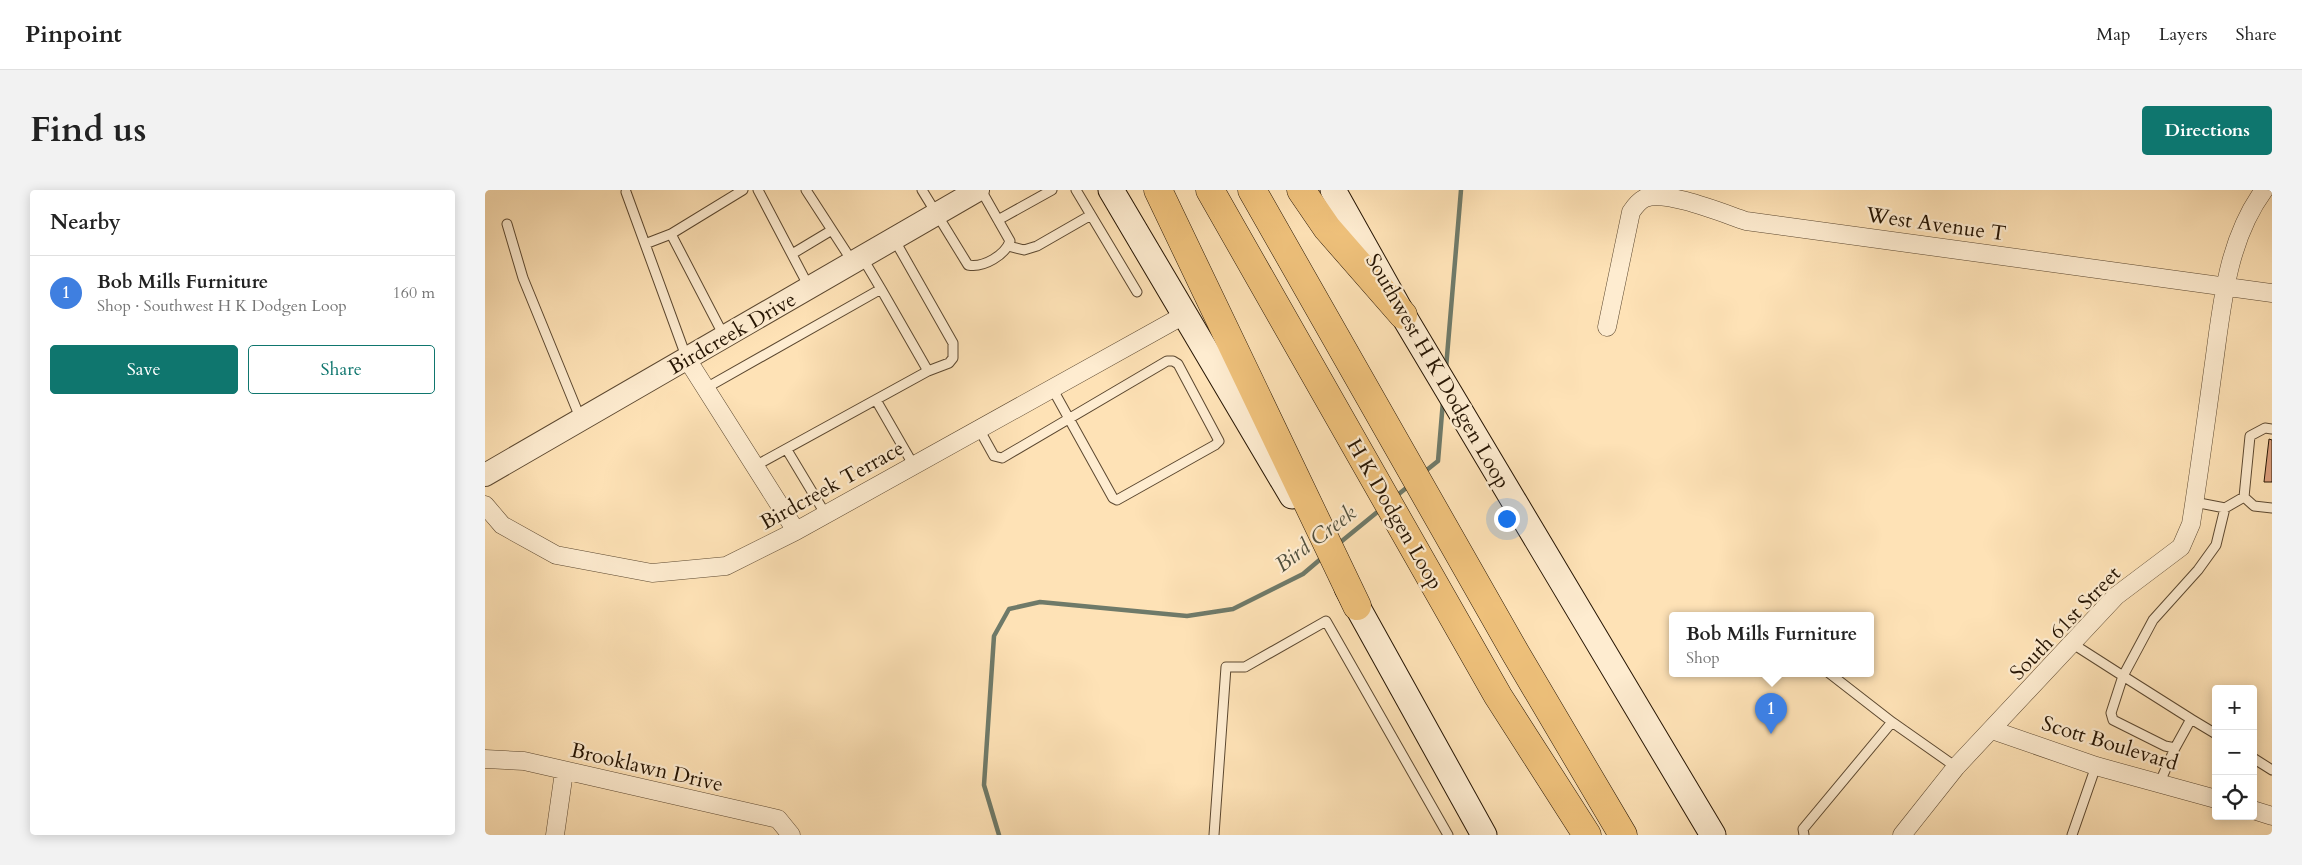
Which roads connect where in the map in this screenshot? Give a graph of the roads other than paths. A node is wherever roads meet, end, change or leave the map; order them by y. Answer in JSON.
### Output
{"nodes":[{"id":1,"x":743,"y":190,"type":"edge"},
{"id":2,"x":758,"y":190,"type":"edge"},
{"id":3,"x":806,"y":190,"type":"edge"},
{"id":4,"x":922,"y":190,"type":"edge"},
{"id":5,"x":979,"y":190,"type":"edge"},
{"id":6,"x":1052,"y":190,"type":"edge"},
{"id":7,"x":1077,"y":190,"type":"edge"},
{"id":8,"x":1111,"y":190,"type":"edge"},
{"id":9,"x":1158,"y":190,"type":"edge"},
{"id":10,"x":1210,"y":190,"type":"edge"},
{"id":11,"x":1252,"y":190,"type":"edge"},
{"id":12,"x":1301,"y":190,"type":"edge"},
{"id":13,"x":1333,"y":190,"type":"edge"},
{"id":14,"x":2265,"y":190,"type":"edge"},
{"id":15,"x":627,"y":191,"type":"edge"},
{"id":16,"x":936,"y":214,"type":"junction"},
{"id":17,"x":1091,"y":215,"type":"junction"},
{"id":18,"x":999,"y":220,"type":"junction"},
{"id":19,"x":507,"y":224,"type":"dead end"},
{"id":20,"x":832,"y":230,"type":"junction"},
{"id":21,"x":671,"y":234,"type":"junction"},
{"id":22,"x":894,"y":239,"type":"junction"},
{"id":23,"x":645,"y":244,"type":"junction"},
{"id":24,"x":1008,"y":246,"type":"junction"},
{"id":25,"x":792,"y":254,"type":"junction"},
{"id":26,"x":858,"y":260,"type":"junction"},
{"id":27,"x":2225,"y":286,"type":"junction"},
{"id":28,"x":809,"y":288,"type":"junction"},
{"id":29,"x":881,"y":290,"type":"junction"},
{"id":30,"x":1137,"y":292,"type":"dead end"},
{"id":31,"x":2272,"y":292,"type":"edge"},
{"id":32,"x":1185,"y":314,"type":"junction"},
{"id":33,"x":1403,"y":315,"type":"junction"},
{"id":34,"x":1607,"y":327,"type":"dead end"},
{"id":35,"x":725,"y":337,"type":"junction"},
{"id":36,"x":687,"y":359,"type":"junction"},
{"id":37,"x":928,"y":371,"type":"junction"},
{"id":38,"x":706,"y":388,"type":"junction"},
{"id":39,"x":1052,"y":388,"type":"junction"},
{"id":40,"x":876,"y":400,"type":"junction"},
{"id":41,"x":1069,"y":418,"type":"junction"},
{"id":42,"x":581,"y":420,"type":"junction"},
{"id":43,"x":2272,"y":429,"type":"edge"},
{"id":44,"x":979,"y":430,"type":"junction"},
{"id":45,"x":787,"y":450,"type":"junction"},
{"id":46,"x":755,"y":466,"type":"junction"},
{"id":47,"x":914,"y":466,"type":"junction"},
{"id":48,"x":1283,"y":468,"type":"junction"},
{"id":49,"x":485,"y":475,"type":"edge"},
{"id":50,"x":2244,"y":497,"type":"junction"},
{"id":51,"x":2194,"y":502,"type":"junction"},
{"id":52,"x":485,"y":505,"type":"edge"},
{"id":53,"x":2225,"y":508,"type":"junction"},
{"id":54,"x":2272,"y":508,"type":"edge"},
{"id":55,"x":826,"y":515,"type":"junction"},
{"id":56,"x":797,"y":531,"type":"junction"},
{"id":57,"x":1357,"y":606,"type":"joint"},
{"id":58,"x":2073,"y":644,"type":"junction"},
{"id":59,"x":2123,"y":676,"type":"junction"},
{"id":60,"x":1834,"y":677,"type":"edge"},
{"id":61,"x":2191,"y":719,"type":"junction"},
{"id":62,"x":1892,"y":722,"type":"junction"},
{"id":63,"x":1992,"y":730,"type":"junction"},
{"id":64,"x":2212,"y":732,"type":"edge"},
{"id":65,"x":2175,"y":748,"type":"junction"},
{"id":66,"x":485,"y":759,"type":"edge"},
{"id":67,"x":2257,"y":761,"type":"edge"},
{"id":68,"x":2096,"y":766,"type":"junction"},
{"id":69,"x":1956,"y":767,"type":"junction"},
{"id":70,"x":2272,"y":770,"type":"edge"},
{"id":71,"x":564,"y":772,"type":"junction"},
{"id":72,"x":2160,"y":782,"type":"junction"},
{"id":73,"x":2212,"y":798,"type":"edge"},
{"id":74,"x":2257,"y":811,"type":"edge"},
{"id":75,"x":2272,"y":816,"type":"edge"},
{"id":76,"x":555,"y":835,"type":"edge"},
{"id":77,"x":791,"y":835,"type":"edge"},
{"id":78,"x":1214,"y":835,"type":"edge"},
{"id":79,"x":1448,"y":835,"type":"edge"},
{"id":80,"x":1484,"y":835,"type":"edge"},
{"id":81,"x":1587,"y":835,"type":"edge"},
{"id":82,"x":1623,"y":835,"type":"edge"},
{"id":83,"x":1713,"y":835,"type":"edge"},
{"id":84,"x":1804,"y":835,"type":"edge"},
{"id":85,"x":1902,"y":835,"type":"edge"},
{"id":86,"x":2072,"y":835,"type":"edge"}],
"edges":[{"from":1,"to":21,"type":"lane"},
{"from":2,"to":25,"type":"lane"},
{"from":3,"to":20,"type":"lane"},
{"from":4,"to":16,"type":"lane"},
{"from":5,"to":16,"type":"street","name":"Birdcreek Drive"},
{"from":5,"to":18,"type":"lane"},
{"from":6,"to":18,"type":"lane"},
{"from":7,"to":17,"type":"lane"},
{"from":8,"to":32,"type":"main road"},
{"from":9,"to":48,"type":"highway"},
{"from":10,"to":81,"type":"highway","name":"H K Dodgen Loop"},
{"from":11,"to":82,"type":"highway","name":"H K Dodgen Loop"},
{"from":12,"to":33,"type":"highway"},
{"from":13,"to":33,"type":"main road","name":"Southwest H K Dodgen Loop"},
{"from":14,"to":27,"type":"street","name":"South 61st Street"},
{"from":15,"to":23,"type":"lane"},
{"from":16,"to":22,"type":"street","name":"Birdcreek Drive"},
{"from":16,"to":24,"type":"lane"},
{"from":17,"to":24,"type":"lane"},
{"from":17,"to":30,"type":"lane"},
{"from":18,"to":24,"type":"lane"},
{"from":19,"to":42,"type":"lane"},
{"from":20,"to":25,"type":"lane"},
{"from":20,"to":26,"type":"lane"},
{"from":21,"to":23,"type":"lane"},
{"from":21,"to":35,"type":"lane"},
{"from":22,"to":26,"type":"street","name":"Birdcreek Drive"},
{"from":22,"to":37,"type":"lane"},
{"from":23,"to":36,"type":"lane"},
{"from":25,"to":28,"type":"lane"},
{"from":26,"to":28,"type":"street","name":"Birdcreek Drive"},
{"from":26,"to":29,"type":"lane"},
{"from":27,"to":31,"type":"street","name":"West Avenue T"},
{"from":27,"to":34,"type":"street","name":"West Avenue T"},
{"from":27,"to":51,"type":"street","name":"South 61st Street"},
{"from":28,"to":35,"type":"street","name":"Birdcreek Drive"},
{"from":29,"to":37,"type":"lane"},
{"from":29,"to":38,"type":"lane"},
{"from":32,"to":39,"type":"street","name":"Birdcreek Terrace"},
{"from":32,"to":48,"type":"main road"},
{"from":33,"to":83,"type":"main road","name":"Southwest H K Dodgen Loop"},
{"from":35,"to":36,"type":"street","name":"Birdcreek Drive"},
{"from":36,"to":38,"type":"street"},
{"from":36,"to":42,"type":"street","name":"Birdcreek Drive"},
{"from":37,"to":40,"type":"lane"},
{"from":38,"to":46,"type":"street"},
{"from":39,"to":41,"type":"lane"},
{"from":39,"to":44,"type":"street","name":"Birdcreek Terrace"},
{"from":40,"to":45,"type":"lane"},
{"from":40,"to":47,"type":"lane"},
{"from":41,"to":41,"type":"lane"},
{"from":41,"to":44,"type":"lane"},
{"from":42,"to":49,"type":"street","name":"Birdcreek Drive"},
{"from":43,"to":50,"type":"lane"},
{"from":44,"to":47,"type":"street","name":"Birdcreek Terrace"},
{"from":45,"to":46,"type":"lane"},
{"from":45,"to":55,"type":"lane"},
{"from":46,"to":56,"type":"street"},
{"from":47,"to":55,"type":"street","name":"Birdcreek Terrace"},
{"from":48,"to":57,"type":"highway"},
{"from":50,"to":53,"type":"lane"},
{"from":50,"to":54,"type":"lane"},
{"from":51,"to":53,"type":"lane"},
{"from":51,"to":58,"type":"street","name":"South 61st Street"},
{"from":52,"to":56,"type":"street","name":"Birdcreek Terrace"},
{"from":53,"to":59,"type":"lane"},
{"from":55,"to":56,"type":"street","name":"Birdcreek Terrace"},
{"from":57,"to":80,"type":"main road"},
{"from":58,"to":59,"type":"lane"},
{"from":58,"to":63,"type":"street","name":"South 61st Street"},
{"from":59,"to":61,"type":"lane"},
{"from":59,"to":65,"type":"lane"},
{"from":60,"to":62,"type":"lane"},
{"from":61,"to":64,"type":"lane"},
{"from":61,"to":65,"type":"lane"},
{"from":62,"to":69,"type":"lane"},
{"from":62,"to":84,"type":"lane"},
{"from":63,"to":68,"type":"street","name":"Scott Boulevard"},
{"from":63,"to":69,"type":"street","name":"South 61st Street"},
{"from":65,"to":72,"type":"lane"},
{"from":66,"to":71,"type":"street","name":"Brooklawn Drive"},
{"from":67,"to":70,"type":"lane"},
{"from":68,"to":72,"type":"street","name":"Scott Boulevard"},
{"from":68,"to":86,"type":"lane"},
{"from":69,"to":85,"type":"street","name":"South 61st Street"},
{"from":71,"to":76,"type":"street"},
{"from":71,"to":77,"type":"street","name":"Brooklawn Drive"},
{"from":72,"to":73,"type":"street","name":"Scott Boulevard"},
{"from":74,"to":75,"type":"street"},
{"from":78,"to":79,"type":"lane"}]}
